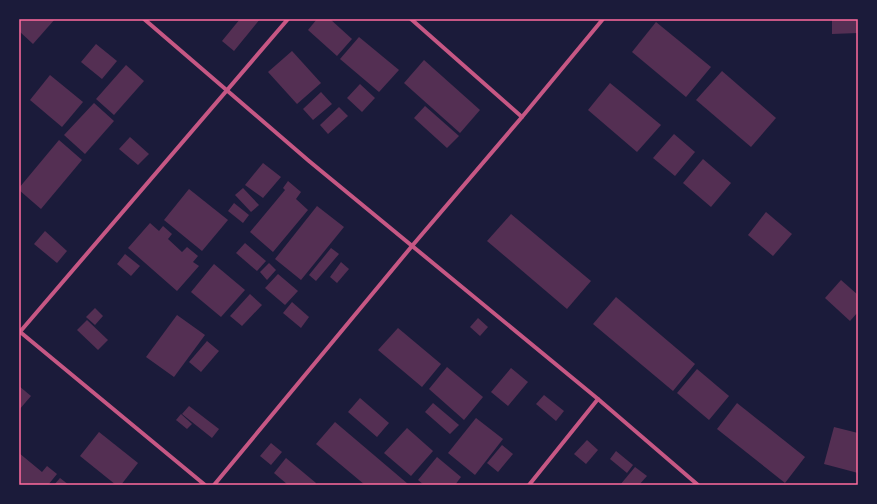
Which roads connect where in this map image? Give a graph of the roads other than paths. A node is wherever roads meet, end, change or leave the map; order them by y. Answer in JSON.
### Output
{"nodes":[{"id":1,"x":144,"y":19,"type":"edge"},
{"id":2,"x":288,"y":19,"type":"edge"},
{"id":3,"x":411,"y":19,"type":"edge"},
{"id":4,"x":603,"y":19,"type":"edge"},
{"id":5,"x":227,"y":90,"type":"junction"},
{"id":6,"x":522,"y":117,"type":"junction"},
{"id":7,"x":412,"y":246,"type":"junction"},
{"id":8,"x":19,"y":332,"type":"edge"},
{"id":9,"x":598,"y":399,"type":"junction"},
{"id":10,"x":205,"y":485,"type":"edge"},
{"id":11,"x":214,"y":485,"type":"edge"},
{"id":12,"x":529,"y":485,"type":"edge"},
{"id":13,"x":698,"y":485,"type":"edge"}],
"edges":[{"from":1,"to":5,"type":"street"},
{"from":2,"to":5,"type":"street"},
{"from":3,"to":6,"type":"street"},
{"from":4,"to":6,"type":"street"},
{"from":5,"to":7,"type":"street"},
{"from":5,"to":8,"type":"street"},
{"from":6,"to":7,"type":"street"},
{"from":7,"to":9,"type":"street"},
{"from":7,"to":11,"type":"street"},
{"from":8,"to":10,"type":"street"},
{"from":9,"to":12,"type":"street"},
{"from":9,"to":13,"type":"street"}]}
